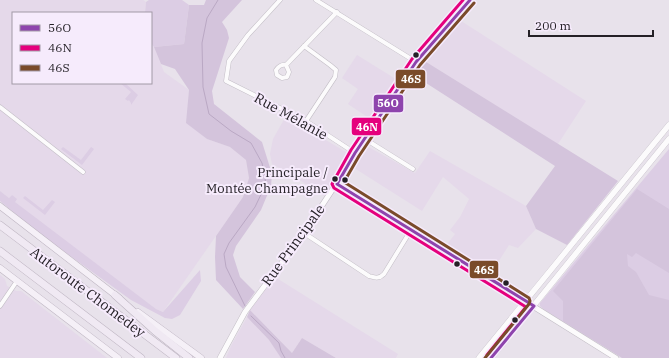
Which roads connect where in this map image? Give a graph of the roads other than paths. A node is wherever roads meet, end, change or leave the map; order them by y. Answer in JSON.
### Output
{"nodes":[{"id":1,"x":280,"y":0,"type":"edge"},
{"id":2,"x":316,"y":0,"type":"edge"},
{"id":3,"x":470,"y":0,"type":"edge"},
{"id":4,"x":337,"y":12,"type":"junction"},
{"id":5,"x":304,"y":46,"type":"junction"},
{"id":6,"x":416,"y":62,"type":"junction"},
{"id":7,"x":286,"y":65,"type":"dead end"},
{"id":8,"x":0,"y":107,"type":"edge"},
{"id":9,"x":306,"y":121,"type":"junction"},
{"id":10,"x":669,"y":124,"type":"edge"},
{"id":11,"x":365,"y":139,"type":"junction"},
{"id":12,"x":669,"y":139,"type":"edge"},
{"id":13,"x":356,"y":153,"type":"junction"},
{"id":14,"x":413,"y":169,"type":"dead end"},
{"id":15,"x":83,"y":172,"type":"dead end"},
{"id":16,"x":337,"y":184,"type":"junction"},
{"id":17,"x":0,"y":206,"type":"edge"},
{"id":18,"x":0,"y":225,"type":"edge"},
{"id":19,"x":411,"y":230,"type":"junction"},
{"id":20,"x":304,"y":234,"type":"junction"},
{"id":21,"x":0,"y":251,"type":"edge"},
{"id":22,"x":0,"y":268,"type":"edge"},
{"id":23,"x":17,"y":281,"type":"junction"},
{"id":24,"x":116,"y":295,"type":"junction"},
{"id":25,"x":525,"y":301,"type":"junction"},
{"id":26,"x":0,"y":306,"type":"edge"},
{"id":27,"x":534,"y":306,"type":"junction"},
{"id":28,"x":118,"y":358,"type":"edge"},
{"id":29,"x":141,"y":358,"type":"edge"},
{"id":30,"x":176,"y":358,"type":"edge"},
{"id":31,"x":189,"y":358,"type":"edge"},
{"id":32,"x":201,"y":358,"type":"edge"},
{"id":33,"x":220,"y":358,"type":"edge"},
{"id":34,"x":479,"y":358,"type":"edge"},
{"id":35,"x":491,"y":358,"type":"edge"},
{"id":36,"x":616,"y":358,"type":"edge"}],
"edges":[{"from":1,"to":9,"type":"street","name":"Rue Mélanie"},
{"from":2,"to":4,"type":"street"},
{"from":3,"to":6,"type":"street","name":"Rue Principale"},
{"from":4,"to":5,"type":"street"},
{"from":4,"to":6,"type":"street"},
{"from":5,"to":7,"type":"street"},
{"from":5,"to":9,"type":"street"},
{"from":6,"to":11,"type":"street","name":"Rue Principale"},
{"from":8,"to":15,"type":"street"},
{"from":9,"to":13,"type":"street","name":"Rue Mélanie"},
{"from":10,"to":25,"type":"main road"},
{"from":11,"to":13,"type":"street","name":"Rue Principale"},
{"from":11,"to":14,"type":"street"},
{"from":12,"to":27,"type":"main road"},
{"from":13,"to":16,"type":"street","name":"Rue Principale"},
{"from":16,"to":19,"type":"street"},
{"from":16,"to":20,"type":"street","name":"Rue Principale"},
{"from":17,"to":24,"type":"main road"},
{"from":18,"to":30,"type":"highway","name":"Autoroute Chomedey"},
{"from":19,"to":20,"type":"street"},
{"from":19,"to":25,"type":"street"},
{"from":20,"to":33,"type":"street","name":"Rue Principale"},
{"from":21,"to":29,"type":"highway","name":"Autoroute Chomedey"},
{"from":22,"to":23,"type":"main road"},
{"from":23,"to":26,"type":"street"},
{"from":23,"to":28,"type":"main road"},
{"from":24,"to":31,"type":"highway"},
{"from":24,"to":32,"type":"main road"},
{"from":25,"to":27,"type":"street"},
{"from":25,"to":34,"type":"main road"},
{"from":27,"to":35,"type":"main road"},
{"from":27,"to":36,"type":"street"}]}
